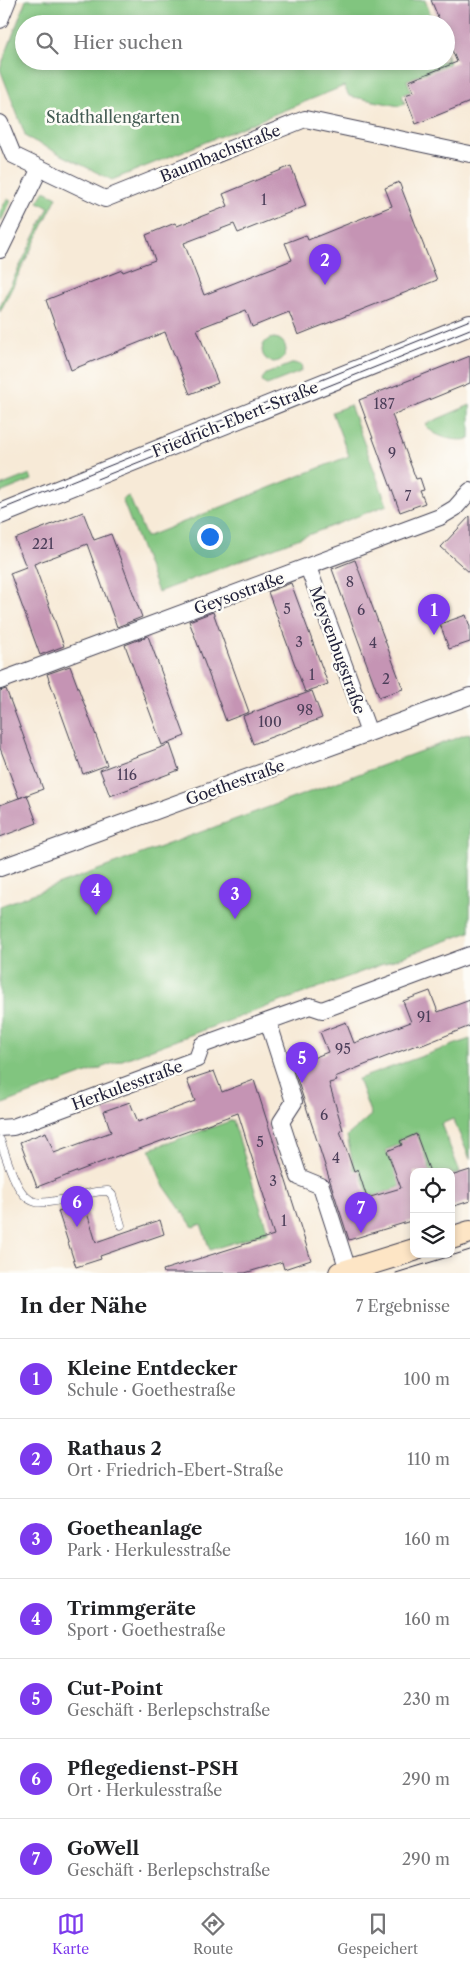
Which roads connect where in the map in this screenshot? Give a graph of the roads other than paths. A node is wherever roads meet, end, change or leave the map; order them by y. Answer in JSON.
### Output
{"nodes":[{"id":1,"x":8,"y":0,"type":"edge"},
{"id":2,"x":0,"y":20,"type":"edge"},
{"id":3,"x":0,"y":123,"type":"edge"},
{"id":4,"x":470,"y":154,"type":"edge"},
{"id":5,"x":40,"y":168,"type":"junction"},
{"id":6,"x":0,"y":250,"type":"edge"},
{"id":7,"x":470,"y":325,"type":"edge"},
{"id":8,"x":470,"y":491,"type":"edge"},
{"id":9,"x":0,"y":514,"type":"edge"},
{"id":10,"x":308,"y":567,"type":"junction"},
{"id":11,"x":0,"y":681,"type":"edge"},
{"id":12,"x":470,"y":696,"type":"edge"},
{"id":13,"x":369,"y":733,"type":"junction"},
{"id":14,"x":0,"y":868,"type":"edge"},
{"id":15,"x":470,"y":955,"type":"edge"},
{"id":16,"x":268,"y":1021,"type":"junction"},
{"id":17,"x":0,"y":1128,"type":"edge"},
{"id":18,"x":0,"y":1140,"type":"edge"},
{"id":19,"x":121,"y":1225,"type":"dead end"},
{"id":20,"x":470,"y":1232,"type":"edge"},
{"id":21,"x":455,"y":1237,"type":"edge"},
{"id":22,"x":410,"y":1251,"type":"edge"},
{"id":23,"x":344,"y":1272,"type":"edge"}],
"edges":[{"from":1,"to":2,"type":"street"},
{"from":3,"to":5,"type":"street","name":"Baumbachstraße"},
{"from":4,"to":5,"type":"street","name":"Baumbachstraße"},
{"from":5,"to":6,"type":"street"},
{"from":7,"to":9,"type":"street","name":"Friedrich-Ebert-Straße"},
{"from":8,"to":10,"type":"street","name":"Geysostraße"},
{"from":10,"to":11,"type":"street","name":"Geysostraße"},
{"from":10,"to":13,"type":"street","name":"Meysenbugstraße"},
{"from":12,"to":13,"type":"street","name":"Goethestraße"},
{"from":13,"to":14,"type":"street","name":"Goethestraße"},
{"from":15,"to":16,"type":"street","name":"Herkulesstraße"},
{"from":16,"to":17,"type":"street","name":"Herkulesstraße"},
{"from":16,"to":23,"type":"street"},
{"from":18,"to":19,"type":"lane"},
{"from":20,"to":21,"type":"main road"},
{"from":22,"to":23,"type":"main road"}]}
